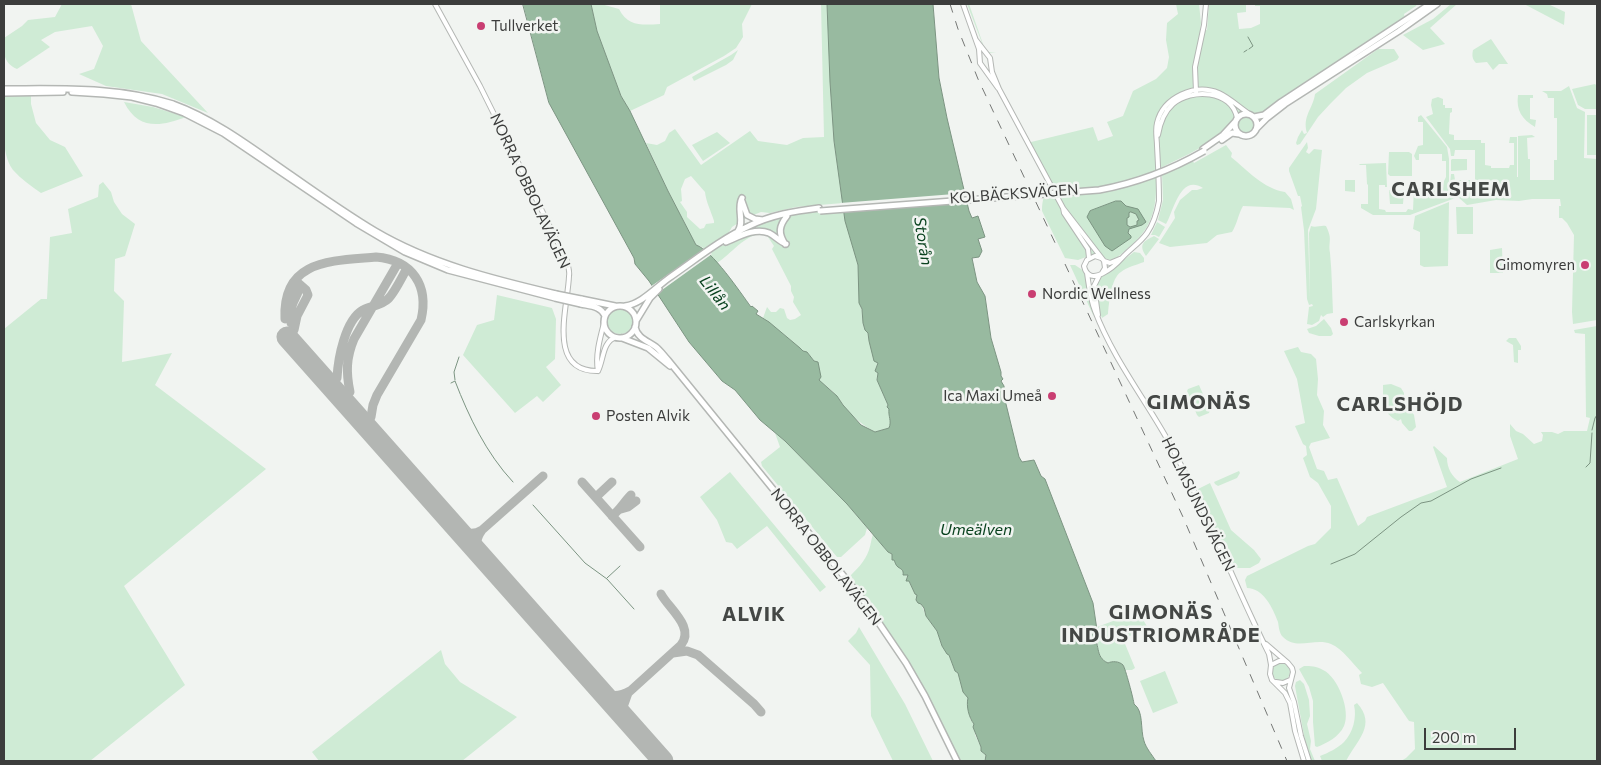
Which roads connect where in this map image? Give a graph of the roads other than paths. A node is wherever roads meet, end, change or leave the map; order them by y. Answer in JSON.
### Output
{"nodes":[{"id":1,"x":435,"y":4,"type":"edge"},
{"id":2,"x":963,"y":4,"type":"edge"},
{"id":3,"x":1206,"y":4,"type":"edge"},
{"id":4,"x":1430,"y":4,"type":"edge"},
{"id":5,"x":1437,"y":4,"type":"edge"},
{"id":6,"x":976,"y":40,"type":"junction"},
{"id":7,"x":988,"y":56,"type":"junction"},
{"id":8,"x":980,"y":59,"type":"junction"},
{"id":9,"x":990,"y":65,"type":"junction"},
{"id":10,"x":982,"y":66,"type":"junction"},
{"id":11,"x":4,"y":89,"type":"edge"},
{"id":12,"x":999,"y":89,"type":"junction"},
{"id":13,"x":1196,"y":92,"type":"junction"},
{"id":14,"x":4,"y":93,"type":"edge"},
{"id":15,"x":1252,"y":116,"type":"junction"},
{"id":16,"x":1236,"y":120,"type":"junction"},
{"id":17,"x":1256,"y":129,"type":"junction"},
{"id":18,"x":1240,"y":134,"type":"junction"},
{"id":19,"x":1204,"y":149,"type":"junction"},
{"id":20,"x":1063,"y":208,"type":"junction"},
{"id":21,"x":820,"y":210,"type":"junction"},
{"id":22,"x":787,"y":216,"type":"junction"},
{"id":23,"x":764,"y":220,"type":"junction"},
{"id":24,"x":736,"y":233,"type":"junction"},
{"id":25,"x":722,"y":244,"type":"junction"},
{"id":26,"x":1089,"y":258,"type":"junction"},
{"id":27,"x":1122,"y":258,"type":"junction"},
{"id":28,"x":1102,"y":260,"type":"junction"},
{"id":29,"x":1087,"y":273,"type":"junction"},
{"id":30,"x":1100,"y":274,"type":"junction"},
{"id":31,"x":556,"y":296,"type":"junction"},
{"id":32,"x":648,"y":296,"type":"junction"},
{"id":33,"x":581,"y":301,"type":"junction"},
{"id":34,"x":616,"y":306,"type":"junction"},
{"id":35,"x":625,"y":306,"type":"junction"},
{"id":36,"x":605,"y":316,"type":"junction"},
{"id":37,"x":1098,"y":316,"type":"junction"},
{"id":38,"x":636,"y":321,"type":"junction"},
{"id":39,"x":604,"y":323,"type":"junction"},
{"id":40,"x":635,"y":327,"type":"junction"},
{"id":41,"x":619,"y":337,"type":"junction"},
{"id":42,"x":673,"y":368,"type":"junction"},
{"id":43,"x":598,"y":371,"type":"junction"},
{"id":44,"x":1264,"y":643,"type":"junction"},
{"id":45,"x":1285,"y":661,"type":"junction"},
{"id":46,"x":1272,"y":665,"type":"junction"},
{"id":47,"x":1290,"y":680,"type":"junction"},
{"id":48,"x":1276,"y":682,"type":"junction"},
{"id":49,"x":957,"y":761,"type":"edge"},
{"id":50,"x":1304,"y":761,"type":"edge"},
{"id":51,"x":1309,"y":761,"type":"edge"}],
"edges":[{"from":1,"to":43,"type":"main road","name":"NORRA OBBOLAVÄGEN"},
{"from":2,"to":6,"type":"main road"},
{"from":3,"to":13,"type":"main road"},
{"from":4,"to":15,"type":"highway"},
{"from":5,"to":17,"type":"highway"},
{"from":6,"to":7,"type":"main road"},
{"from":6,"to":8,"type":"main road"},
{"from":7,"to":8,"type":"main road"},
{"from":7,"to":9,"type":"main road"},
{"from":8,"to":10,"type":"main road"},
{"from":9,"to":10,"type":"main road"},
{"from":9,"to":12,"type":"main road"},
{"from":10,"to":12,"type":"main road"},
{"from":11,"to":31,"type":"highway"},
{"from":12,"to":20,"type":"main road"},
{"from":13,"to":15,"type":"main road"},
{"from":13,"to":16,"type":"main road"},
{"from":13,"to":27,"type":"main road"},
{"from":14,"to":31,"type":"highway"},
{"from":15,"to":16,"type":"highway"},
{"from":15,"to":17,"type":"highway"},
{"from":16,"to":18,"type":"highway"},
{"from":16,"to":19,"type":"highway","name":"KOLBÄCKSVÄGEN"},
{"from":17,"to":18,"type":"highway"},
{"from":18,"to":19,"type":"highway","name":"KOLBÄCKSVÄGEN"},
{"from":19,"to":21,"type":"highway","name":"KOLBÄCKSVÄGEN","bridge":true},
{"from":20,"to":26,"type":"main road"},
{"from":20,"to":28,"type":"main road"},
{"from":21,"to":22,"type":"highway","name":"KOLBÄCKSVÄGEN"},
{"from":21,"to":23,"type":"highway","name":"KOLBÄCKSVÄGEN"},
{"from":22,"to":25,"type":"highway","name":"KOLBÄCKSVÄGEN"},
{"from":22,"to":25,"type":"highway"},
{"from":23,"to":24,"type":"highway","name":"KOLBÄCKSVÄGEN"},
{"from":23,"to":24,"type":"highway"},
{"from":24,"to":25,"type":"highway","name":"KOLBÄCKSVÄGEN"},
{"from":25,"to":32,"type":"highway","name":"KOLBÄCKSVÄGEN"},
{"from":26,"to":28,"type":"main road"},
{"from":26,"to":29,"type":"main road"},
{"from":27,"to":28,"type":"main road"},
{"from":27,"to":30,"type":"main road"},
{"from":28,"to":30,"type":"main road"},
{"from":29,"to":30,"type":"main road"},
{"from":29,"to":37,"type":"main road","name":"HOLMSUNDSVÄGEN"},
{"from":30,"to":37,"type":"main road","name":"HOLMSUNDSVÄGEN"},
{"from":31,"to":33,"type":"highway","bridge":true},
{"from":32,"to":35,"type":"highway","name":"KOLBÄCKSVÄGEN"},
{"from":32,"to":38,"type":"highway","name":"KOLBÄCKSVÄGEN"},
{"from":33,"to":34,"type":"highway"},
{"from":33,"to":36,"type":"highway"},
{"from":34,"to":35,"type":"highway"},
{"from":34,"to":36,"type":"highway"},
{"from":35,"to":38,"type":"highway"},
{"from":36,"to":39,"type":"highway"},
{"from":37,"to":44,"type":"main road","name":"HOLMSUNDSVÄGEN"},
{"from":38,"to":40,"type":"highway"},
{"from":39,"to":41,"type":"highway"},
{"from":39,"to":43,"type":"main road"},
{"from":40,"to":41,"type":"highway"},
{"from":40,"to":42,"type":"highway","name":"NORRA OBBOLAVÄGEN"},
{"from":41,"to":42,"type":"highway","name":"NORRA OBBOLAVÄGEN"},
{"from":41,"to":43,"type":"main road"},
{"from":42,"to":49,"type":"highway","name":"NORRA OBBOLAVÄGEN"},
{"from":44,"to":45,"type":"main road","name":"HOLMSUNDSVÄGEN"},
{"from":44,"to":46,"type":"main road","name":"HOLMSUNDSVÄGEN"},
{"from":45,"to":46,"type":"main road"},
{"from":45,"to":47,"type":"main road"},
{"from":46,"to":48,"type":"main road","name":"HOLMSUNDSVÄGEN"},
{"from":47,"to":48,"type":"main road"},
{"from":47,"to":51,"type":"main road"},
{"from":48,"to":50,"type":"main road","name":"HOLMSUNDSVÄGEN"}]}
